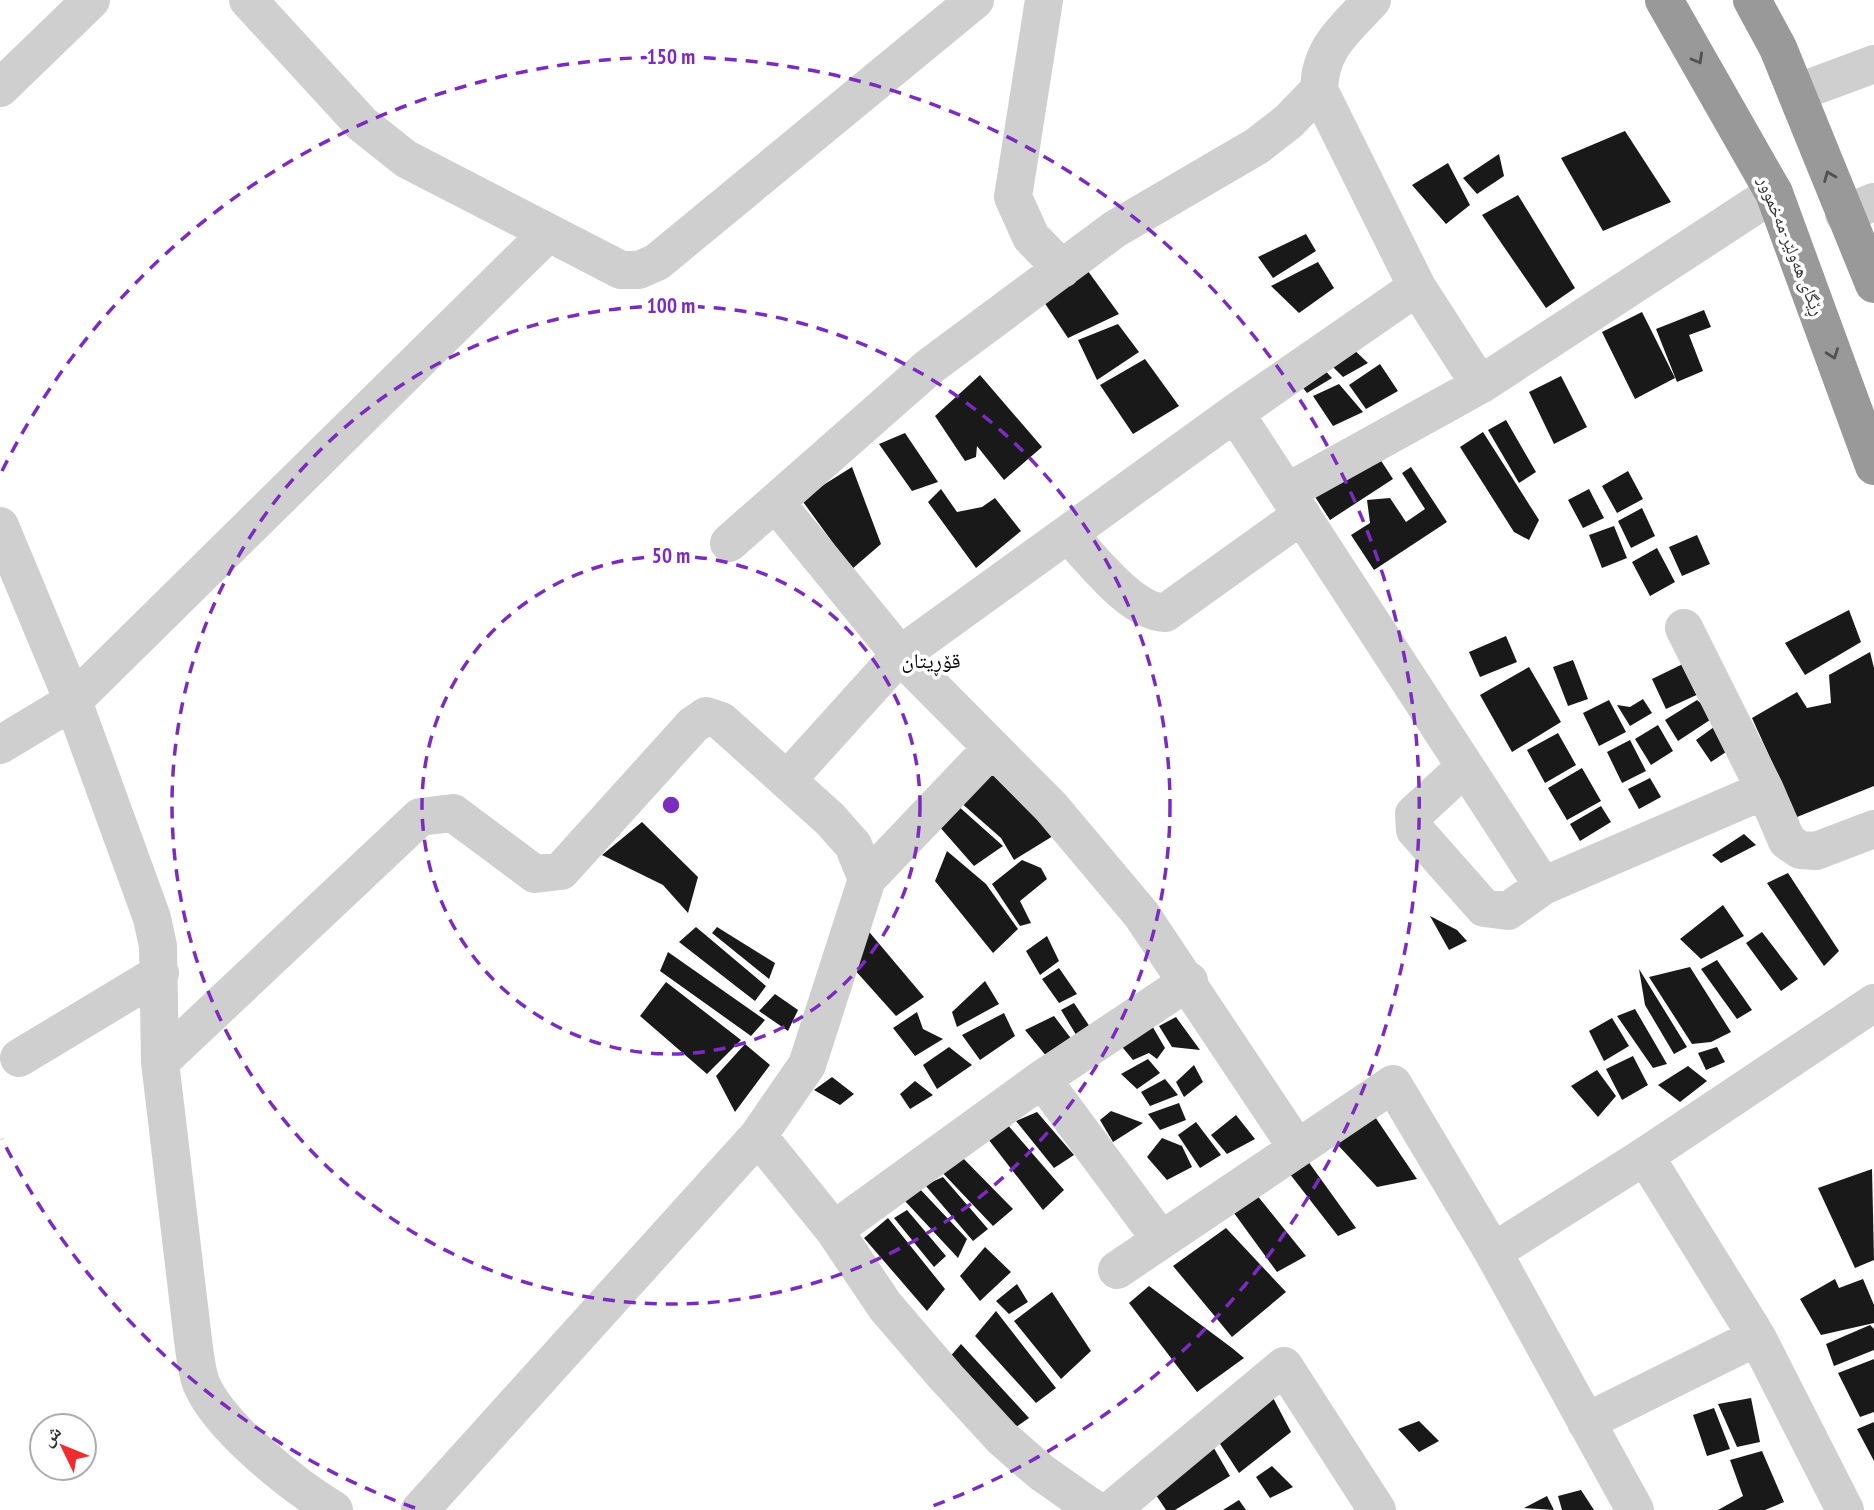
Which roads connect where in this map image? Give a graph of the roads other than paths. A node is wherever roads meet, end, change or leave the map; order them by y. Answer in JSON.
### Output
{"nodes":[{"id":1,"x":91,"y":0,"type":"edge"},
{"id":2,"x":248,"y":0,"type":"edge"},
{"id":3,"x":1044,"y":0,"type":"edge"},
{"id":4,"x":1373,"y":0,"type":"edge"},
{"id":5,"x":1664,"y":0,"type":"edge"},
{"id":6,"x":1752,"y":0,"type":"edge"},
{"id":7,"x":969,"y":2,"type":"edge"},
{"id":8,"x":1874,"y":64,"type":"edge"},
{"id":9,"x":0,"y":88,"type":"edge"},
{"id":10,"x":1319,"y":90,"type":"junction"},
{"id":11,"x":1796,"y":93,"type":"junction"},
{"id":12,"x":1774,"y":193,"type":"junction"},
{"id":13,"x":1859,"y":208,"type":"edge"},
{"id":14,"x":548,"y":233,"type":"junction"},
{"id":15,"x":1062,"y":269,"type":"junction"},
{"id":16,"x":1874,"y":284,"type":"edge"},
{"id":17,"x":1418,"y":288,"type":"junction"},
{"id":18,"x":1480,"y":385,"type":"junction"},
{"id":19,"x":1235,"y":413,"type":"junction"},
{"id":20,"x":1874,"y":466,"type":"edge"},
{"id":21,"x":776,"y":503,"type":"junction"},
{"id":22,"x":1295,"y":503,"type":"junction"},
{"id":23,"x":0,"y":526,"type":"edge"},
{"id":24,"x":1068,"y":534,"type":"junction"},
{"id":25,"x":729,"y":542,"type":"dead end"},
{"id":26,"x":1684,"y":628,"type":"dead end"},
{"id":27,"x":900,"y":655,"type":"junction"},
{"id":28,"x":73,"y":701,"type":"junction"},
{"id":29,"x":0,"y":745,"type":"edge"},
{"id":30,"x":992,"y":748,"type":"junction"},
{"id":31,"x":1465,"y":767,"type":"junction"},
{"id":32,"x":787,"y":780,"type":"junction"},
{"id":33,"x":1765,"y":790,"type":"junction"},
{"id":34,"x":1874,"y":829,"type":"edge"},
{"id":35,"x":867,"y":878,"type":"junction"},
{"id":36,"x":1543,"y":886,"type":"junction"},
{"id":37,"x":160,"y":973,"type":"junction"},
{"id":38,"x":1189,"y":981,"type":"junction"},
{"id":39,"x":1874,"y":1003,"type":"edge"},
{"id":40,"x":19,"y":1058,"type":"dead end"},
{"id":41,"x":160,"y":1062,"type":"junction"},
{"id":42,"x":1042,"y":1079,"type":"junction"},
{"id":43,"x":758,"y":1136,"type":"junction"},
{"id":44,"x":1297,"y":1147,"type":"junction"},
{"id":45,"x":1645,"y":1156,"type":"junction"},
{"id":46,"x":834,"y":1230,"type":"junction"},
{"id":47,"x":1161,"y":1240,"type":"junction"},
{"id":48,"x":1493,"y":1252,"type":"junction"},
{"id":49,"x":1117,"y":1270,"type":"dead end"},
{"id":50,"x":1757,"y":1337,"type":"junction"},
{"id":51,"x":1586,"y":1422,"type":"junction"},
{"id":52,"x":334,"y":1510,"type":"edge"},
{"id":53,"x":419,"y":1510,"type":"edge"},
{"id":54,"x":1095,"y":1510,"type":"edge"},
{"id":55,"x":1111,"y":1510,"type":"edge"},
{"id":56,"x":1377,"y":1510,"type":"edge"},
{"id":57,"x":1635,"y":1510,"type":"edge"},
{"id":58,"x":1846,"y":1510,"type":"edge"}],
"edges":[{"from":1,"to":9,"type":"street"},
{"from":2,"to":14,"type":"street"},
{"from":3,"to":15,"type":"street"},
{"from":4,"to":10,"type":"street"},
{"from":5,"to":12,"type":"highway","name":"ڕێگای هەولێر-مەخموور","one_way":true},
{"from":6,"to":11,"type":"highway"},
{"from":7,"to":14,"type":"street"},
{"from":8,"to":11,"type":"street"},
{"from":10,"to":15,"type":"street"},
{"from":10,"to":17,"type":"street"},
{"from":13,"to":11,"type":"highway","one_way":true},
{"from":12,"to":18,"type":"street"},
{"from":12,"to":20,"type":"highway","name":"ڕێگای هەولێر-مەخموور","one_way":true},
{"from":13,"to":16,"type":"highway"},
{"from":14,"to":28,"type":"street"},
{"from":15,"to":21,"type":"street"},
{"from":17,"to":18,"type":"street"},
{"from":17,"to":19,"type":"street"},
{"from":18,"to":22,"type":"street"},
{"from":19,"to":22,"type":"street"},
{"from":19,"to":24,"type":"street"},
{"from":21,"to":25,"type":"street"},
{"from":21,"to":27,"type":"street"},
{"from":22,"to":24,"type":"street"},
{"from":22,"to":31,"type":"street"},
{"from":23,"to":28,"type":"street"},
{"from":24,"to":27,"type":"street"},
{"from":26,"to":33,"type":"street"},
{"from":27,"to":30,"type":"street"},
{"from":27,"to":32,"type":"street"},
{"from":28,"to":29,"type":"street"},
{"from":28,"to":37,"type":"street"},
{"from":30,"to":35,"type":"street"},
{"from":30,"to":38,"type":"street"},
{"from":31,"to":36,"type":"street"},
{"from":31,"to":36,"type":"street"},
{"from":32,"to":35,"type":"street"},
{"from":32,"to":41,"type":"street"},
{"from":33,"to":34,"type":"street"},
{"from":33,"to":36,"type":"street"},
{"from":35,"to":43,"type":"street"},
{"from":37,"to":40,"type":"street"},
{"from":37,"to":41,"type":"street"},
{"from":38,"to":42,"type":"street"},
{"from":38,"to":44,"type":"street"},
{"from":39,"to":45,"type":"street"},
{"from":41,"to":52,"type":"street"},
{"from":42,"to":46,"type":"street"},
{"from":42,"to":47,"type":"street"},
{"from":43,"to":46,"type":"street"},
{"from":43,"to":53,"type":"street"},
{"from":44,"to":47,"type":"street"},
{"from":44,"to":48,"type":"street"},
{"from":45,"to":48,"type":"street"},
{"from":45,"to":50,"type":"street"},
{"from":46,"to":54,"type":"street"},
{"from":47,"to":49,"type":"street"},
{"from":48,"to":51,"type":"street"},
{"from":50,"to":51,"type":"street"},
{"from":50,"to":58,"type":"street"},
{"from":51,"to":57,"type":"street"},
{"from":55,"to":56,"type":"street"}]}
